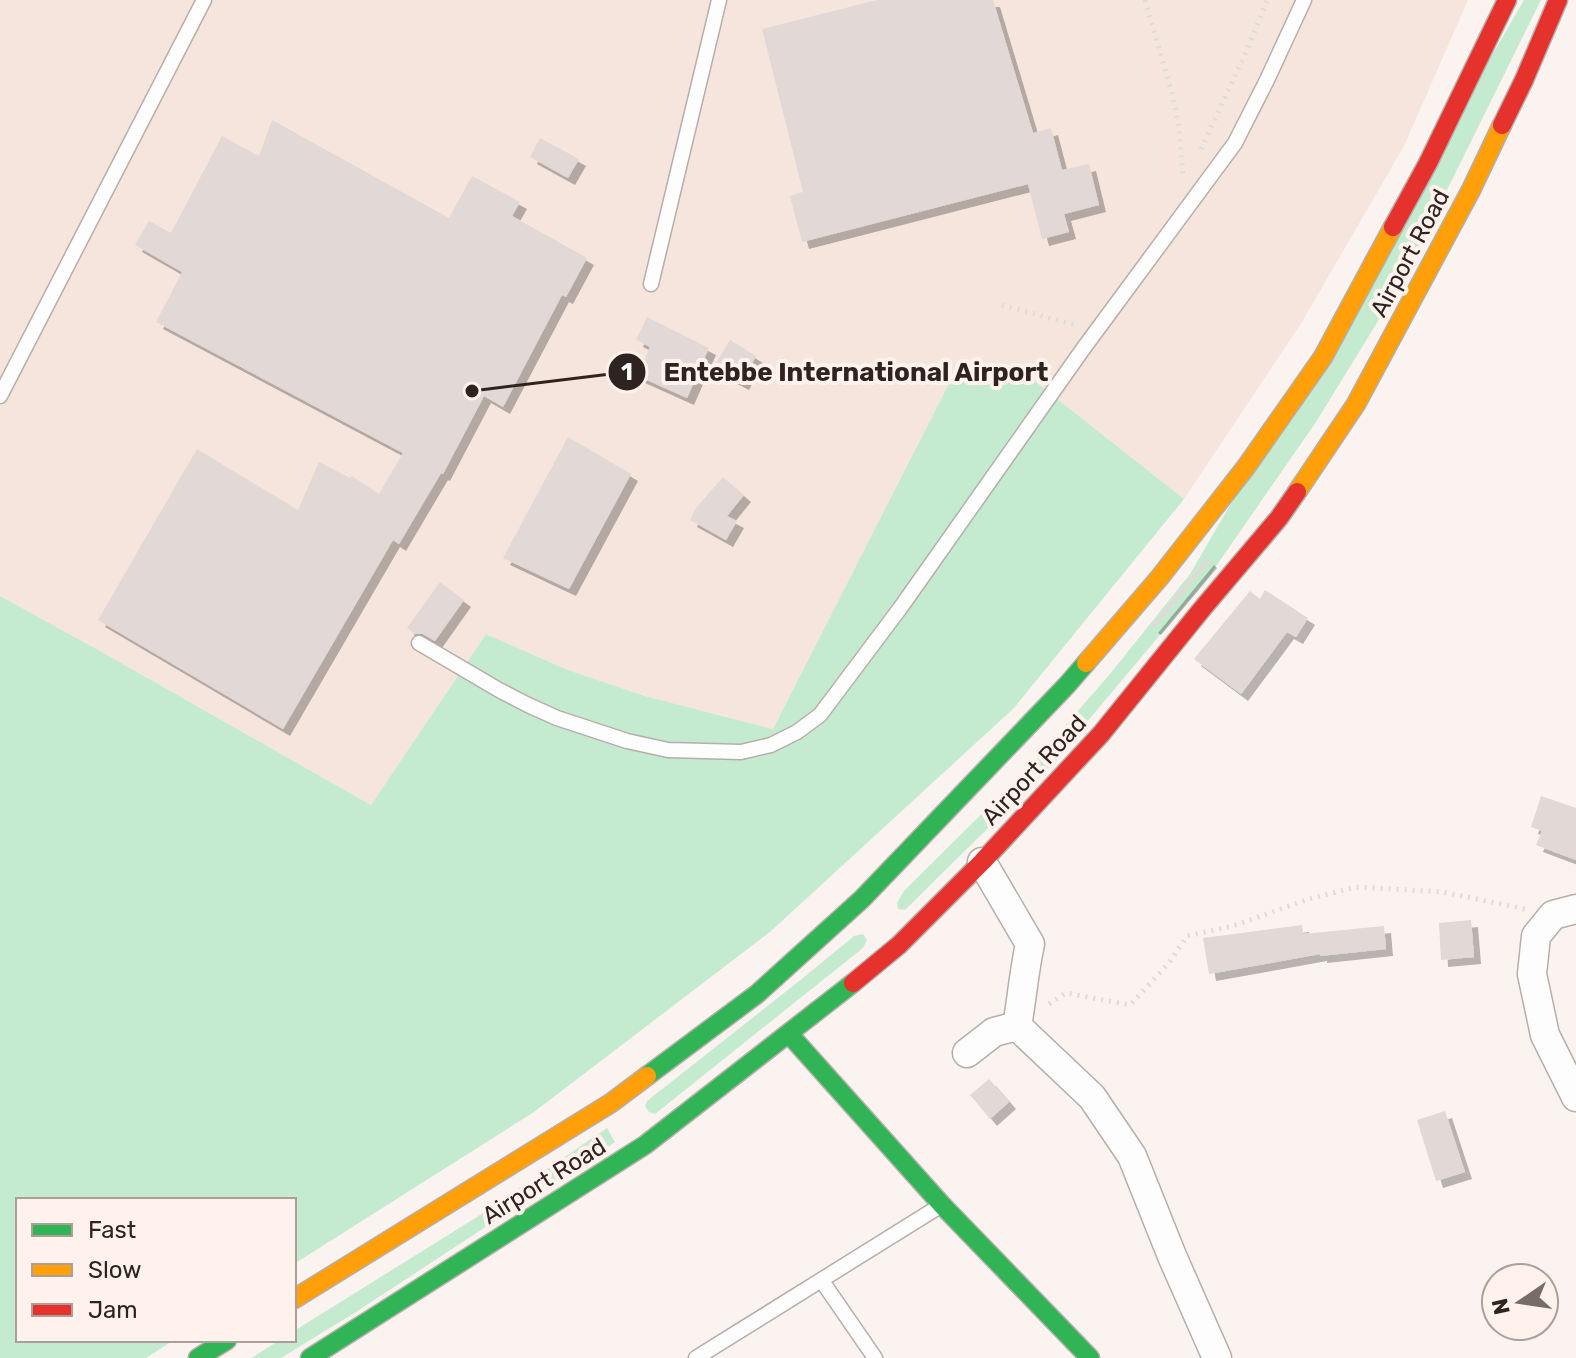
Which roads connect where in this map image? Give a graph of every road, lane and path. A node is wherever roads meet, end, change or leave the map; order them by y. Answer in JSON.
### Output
{"nodes":[{"id":1,"x":204,"y":0,"type":"edge"},
{"id":2,"x":719,"y":0,"type":"edge"},
{"id":3,"x":1145,"y":0,"type":"edge"},
{"id":4,"x":1267,"y":0,"type":"edge"},
{"id":5,"x":1304,"y":0,"type":"edge"},
{"id":6,"x":1507,"y":0,"type":"edge"},
{"id":7,"x":1558,"y":0,"type":"edge"},
{"id":8,"x":1197,"y":159,"type":"dead end"},
{"id":9,"x":1190,"y":173,"type":"dead end"},
{"id":10,"x":651,"y":284,"type":"dead end"},
{"id":11,"x":1002,"y":305,"type":"dead end"},
{"id":12,"x":1083,"y":326,"type":"dead end"},
{"id":13,"x":0,"y":396,"type":"edge"},
{"id":14,"x":419,"y":643,"type":"dead end"},
{"id":15,"x":982,"y":862,"type":"junction"},
{"id":16,"x":1565,"y":912,"type":"edge"},
{"id":17,"x":1017,"y":1026,"type":"junction"},
{"id":18,"x":789,"y":1034,"type":"junction"},
{"id":19,"x":967,"y":1053,"type":"dead end"},
{"id":20,"x":1576,"y":1097,"type":"edge"},
{"id":21,"x":942,"y":1205,"type":"junction"},
{"id":22,"x":822,"y":1281,"type":"junction"},
{"id":23,"x":296,"y":1298,"type":"edge"},
{"id":24,"x":224,"y":1342,"type":"edge"},
{"id":25,"x":198,"y":1358,"type":"edge"},
{"id":26,"x":310,"y":1358,"type":"edge"},
{"id":27,"x":696,"y":1358,"type":"edge"},
{"id":28,"x":875,"y":1358,"type":"edge"},
{"id":29,"x":1090,"y":1358,"type":"edge"},
{"id":30,"x":1217,"y":1358,"type":"edge"}],
"edges":[{"from":1,"to":13,"type":"lane"},
{"from":2,"to":10,"type":"lane"},
{"from":3,"to":9,"type":"path"},
{"from":4,"to":8,"type":"path"},
{"from":5,"to":14,"type":"lane"},
{"from":6,"to":23,"type":"main road","name":"Airport Road"},
{"from":7,"to":15,"type":"main road","name":"Airport Road"},
{"from":11,"to":12,"type":"path"},
{"from":15,"to":17,"type":"street"},
{"from":15,"to":18,"type":"main road","name":"Airport Road"},
{"from":16,"to":17,"type":"path"},
{"from":16,"to":20,"type":"street"},
{"from":17,"to":19,"type":"street"},
{"from":17,"to":30,"type":"street"},
{"from":18,"to":21,"type":"main road"},
{"from":18,"to":26,"type":"main road","name":"Airport Road"},
{"from":21,"to":22,"type":"lane"},
{"from":21,"to":29,"type":"main road"},
{"from":22,"to":27,"type":"lane"},
{"from":22,"to":28,"type":"lane"},
{"from":24,"to":25,"type":"main road"}]}
